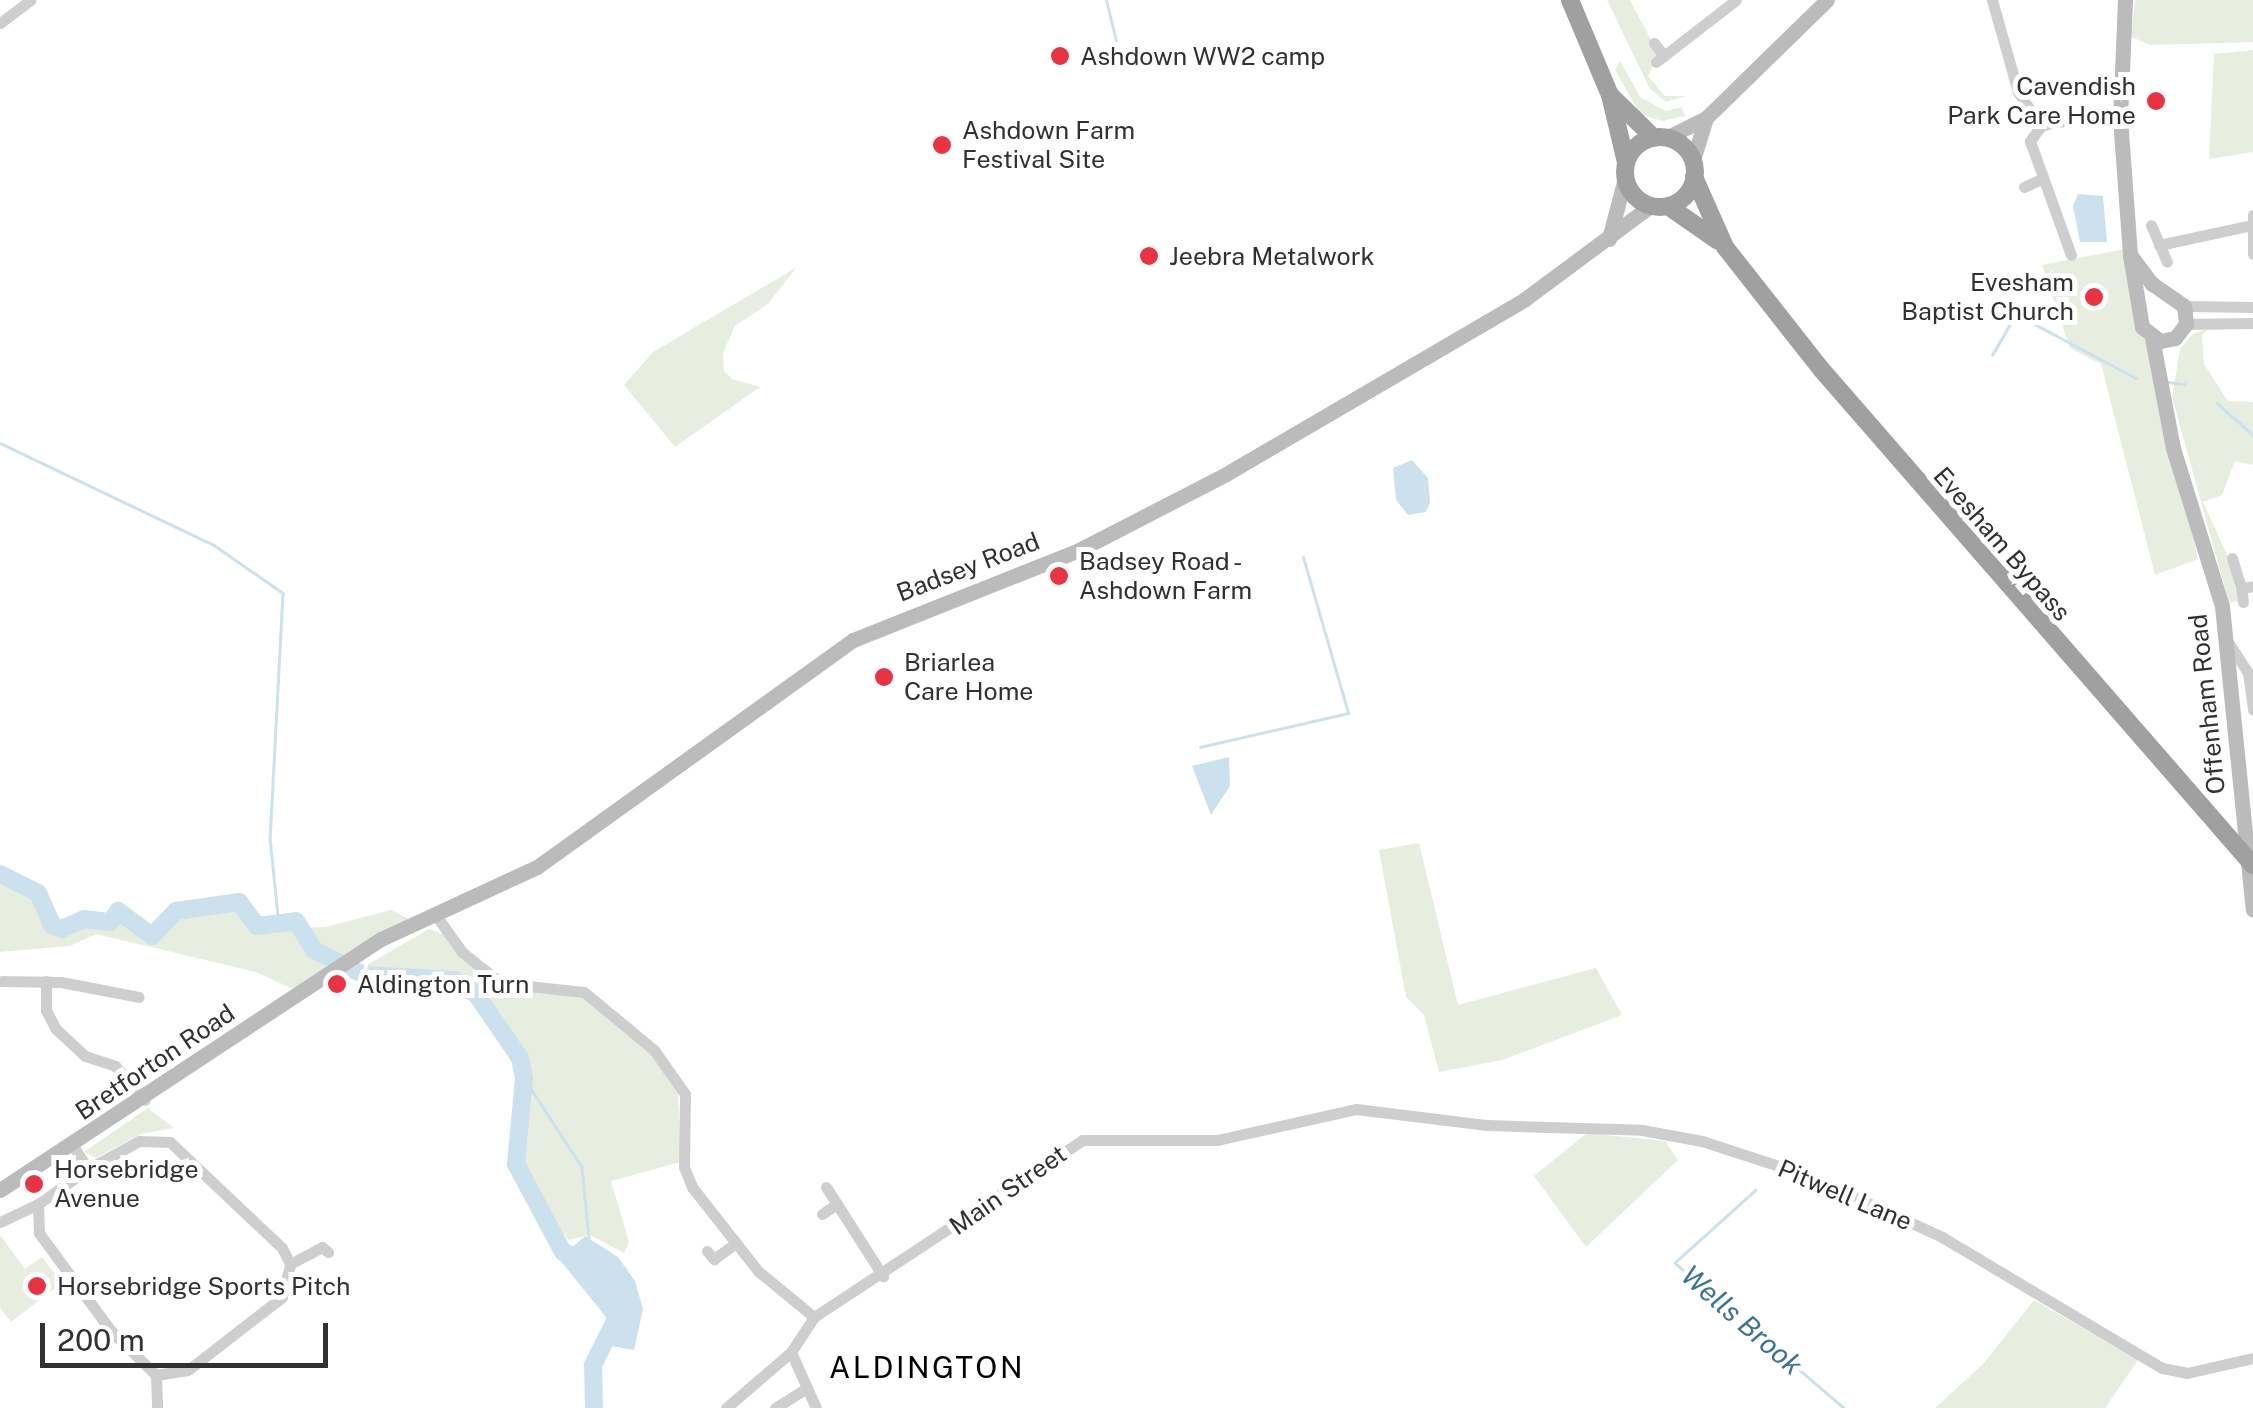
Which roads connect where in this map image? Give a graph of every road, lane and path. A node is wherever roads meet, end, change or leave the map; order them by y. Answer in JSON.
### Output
{"nodes":[{"id":1,"x":30,"y":0,"type":"edge"},
{"id":2,"x":1570,"y":0,"type":"edge"},
{"id":3,"x":1736,"y":0,"type":"edge"},
{"id":4,"x":1828,"y":0,"type":"edge"},
{"id":5,"x":1992,"y":0,"type":"edge"},
{"id":6,"x":2124,"y":0,"type":"edge"},
{"id":7,"x":0,"y":23,"type":"edge"},
{"id":8,"x":1654,"y":43,"type":"dead end"},
{"id":9,"x":1610,"y":95,"type":"junction"},
{"id":10,"x":1706,"y":118,"type":"junction"},
{"id":11,"x":2120,"y":118,"type":"junction"},
{"id":12,"x":2041,"y":126,"type":"junction"},
{"id":13,"x":1660,"y":138,"type":"junction"},
{"id":14,"x":1694,"y":168,"type":"junction"},
{"id":15,"x":1626,"y":170,"type":"junction"},
{"id":16,"x":2043,"y":178,"type":"junction"},
{"id":17,"x":2024,"y":188,"type":"dead end"},
{"id":18,"x":1659,"y":206,"type":"junction"},
{"id":19,"x":2251,"y":220,"type":"edge"},
{"id":20,"x":2150,"y":225,"type":"dead end"},
{"id":21,"x":1609,"y":238,"type":"junction"},
{"id":22,"x":2159,"y":245,"type":"junction"},
{"id":23,"x":1725,"y":246,"type":"junction"},
{"id":24,"x":2130,"y":254,"type":"junction"},
{"id":25,"x":2253,"y":254,"type":"edge"},
{"id":26,"x":2071,"y":255,"type":"dead end"},
{"id":27,"x":2167,"y":262,"type":"dead end"},
{"id":28,"x":2165,"y":294,"type":"junction"},
{"id":29,"x":2184,"y":306,"type":"junction"},
{"id":30,"x":2253,"y":307,"type":"edge"},
{"id":31,"x":2141,"y":311,"type":"junction"},
{"id":32,"x":2253,"y":323,"type":"edge"},
{"id":33,"x":2180,"y":331,"type":"junction"},
{"id":34,"x":2152,"y":338,"type":"junction"},
{"id":35,"x":2162,"y":382,"type":"junction"},
{"id":36,"x":2232,"y":558,"type":"dead end"},
{"id":37,"x":2247,"y":587,"type":"edge"},
{"id":38,"x":2244,"y":602,"type":"dead end"},
{"id":39,"x":2228,"y":642,"type":"junction"},
{"id":40,"x":2253,"y":710,"type":"edge"},
{"id":41,"x":2253,"y":865,"type":"edge"},
{"id":42,"x":2253,"y":909,"type":"edge"},
{"id":43,"x":436,"y":914,"type":"junction"},
{"id":44,"x":355,"y":955,"type":"joint"},
{"id":45,"x":2,"y":981,"type":"edge"},
{"id":46,"x":46,"y":981,"type":"junction"},
{"id":47,"x":140,"y":997,"type":"dead end"},
{"id":48,"x":145,"y":1100,"type":"junction"},
{"id":49,"x":1401,"y":1113,"type":"joint"},
{"id":50,"x":74,"y":1146,"type":"junction"},
{"id":51,"x":88,"y":1169,"type":"junction"},
{"id":52,"x":826,"y":1187,"type":"dead end"},
{"id":53,"x":0,"y":1190,"type":"edge"},
{"id":54,"x":38,"y":1204,"type":"junction"},
{"id":55,"x":836,"y":1204,"type":"junction"},
{"id":56,"x":822,"y":1214,"type":"dead end"},
{"id":57,"x":0,"y":1222,"type":"edge"},
{"id":58,"x":736,"y":1244,"type":"junction"},
{"id":59,"x":328,"y":1252,"type":"dead end"},
{"id":60,"x":707,"y":1252,"type":"dead end"},
{"id":61,"x":290,"y":1264,"type":"junction"},
{"id":62,"x":883,"y":1276,"type":"junction"},
{"id":63,"x":814,"y":1317,"type":"junction"},
{"id":64,"x":791,"y":1352,"type":"junction"},
{"id":65,"x":2253,"y":1358,"type":"edge"},
{"id":66,"x":156,"y":1374,"type":"junction"},
{"id":67,"x":805,"y":1390,"type":"junction"},
{"id":68,"x":156,"y":1408,"type":"edge"},
{"id":69,"x":726,"y":1408,"type":"edge"},
{"id":70,"x":775,"y":1408,"type":"edge"},
{"id":71,"x":816,"y":1408,"type":"edge"}],
"edges":[{"from":1,"to":7,"type":"street"},
{"from":2,"to":9,"type":"highway"},
{"from":3,"to":8,"type":"street"},
{"from":4,"to":10,"type":"main road"},
{"from":5,"to":12,"type":"street"},
{"from":6,"to":11,"type":"main road"},
{"from":9,"to":13,"type":"highway"},
{"from":9,"to":15,"type":"highway"},
{"from":10,"to":13,"type":"main road"},
{"from":10,"to":14,"type":"main road"},
{"from":11,"to":12,"type":"street"},
{"from":11,"to":24,"type":"main road"},
{"from":12,"to":16,"type":"street"},
{"from":13,"to":14,"type":"highway"},
{"from":13,"to":15,"type":"highway"},
{"from":14,"to":18,"type":"highway"},
{"from":14,"to":23,"type":"highway","name":"Evesham Bypass"},
{"from":15,"to":18,"type":"highway"},
{"from":15,"to":21,"type":"main road"},
{"from":16,"to":17,"type":"street"},
{"from":16,"to":26,"type":"street"},
{"from":18,"to":21,"type":"main road","name":"Badsey Road"},
{"from":18,"to":23,"type":"highway","name":"Evesham Bypass"},
{"from":19,"to":22,"type":"street"},
{"from":19,"to":25,"type":"street"},
{"from":20,"to":22,"type":"street"},
{"from":21,"to":43,"type":"main road","name":"Badsey Road"},
{"from":22,"to":27,"type":"street"},
{"from":23,"to":41,"type":"highway","name":"Evesham Bypass"},
{"from":24,"to":28,"type":"main road"},
{"from":24,"to":31,"type":"main road"},
{"from":28,"to":29,"type":"main road"},
{"from":28,"to":31,"type":"main road"},
{"from":29,"to":30,"type":"street"},
{"from":29,"to":33,"type":"main road"},
{"from":31,"to":34,"type":"main road"},
{"from":32,"to":33,"type":"street"},
{"from":33,"to":34,"type":"main road"},
{"from":33,"to":35,"type":"main road","name":"Offenham Road"},
{"from":34,"to":35,"type":"main road","name":"Offenham Road"},
{"from":35,"to":39,"type":"main road","name":"Offenham Road"},
{"from":36,"to":37,"type":"street"},
{"from":37,"to":38,"type":"street"},
{"from":39,"to":40,"type":"street"},
{"from":39,"to":42,"type":"main road","name":"Offenham Road"},
{"from":43,"to":44,"type":"main road","name":"Badsey Road"},
{"from":43,"to":58,"type":"street"},
{"from":44,"to":48,"type":"main road","name":"Bretforton Road"},
{"from":45,"to":46,"type":"street"},
{"from":46,"to":47,"type":"street"},
{"from":46,"to":48,"type":"street"},
{"from":48,"to":50,"type":"main road","name":"Bretforton Road"},
{"from":49,"to":62,"type":"street","name":"Main Street"},
{"from":49,"to":65,"type":"street","name":"Pitwell Lane"},
{"from":50,"to":51,"type":"street"},
{"from":50,"to":53,"type":"main road","name":"Bretforton Road"},
{"from":51,"to":54,"type":"street"},
{"from":51,"to":61,"type":"street"},
{"from":52,"to":55,"type":"street"},
{"from":54,"to":57,"type":"street"},
{"from":54,"to":66,"type":"street"},
{"from":55,"to":56,"type":"street"},
{"from":55,"to":62,"type":"street"},
{"from":58,"to":60,"type":"street"},
{"from":58,"to":63,"type":"street"},
{"from":59,"to":61,"type":"street"},
{"from":61,"to":66,"type":"street"},
{"from":62,"to":63,"type":"street","name":"Main Street"},
{"from":63,"to":64,"type":"street"},
{"from":64,"to":67,"type":"street"},
{"from":64,"to":69,"type":"street"},
{"from":66,"to":68,"type":"street"},
{"from":67,"to":70,"type":"street"},
{"from":67,"to":71,"type":"street"}]}
